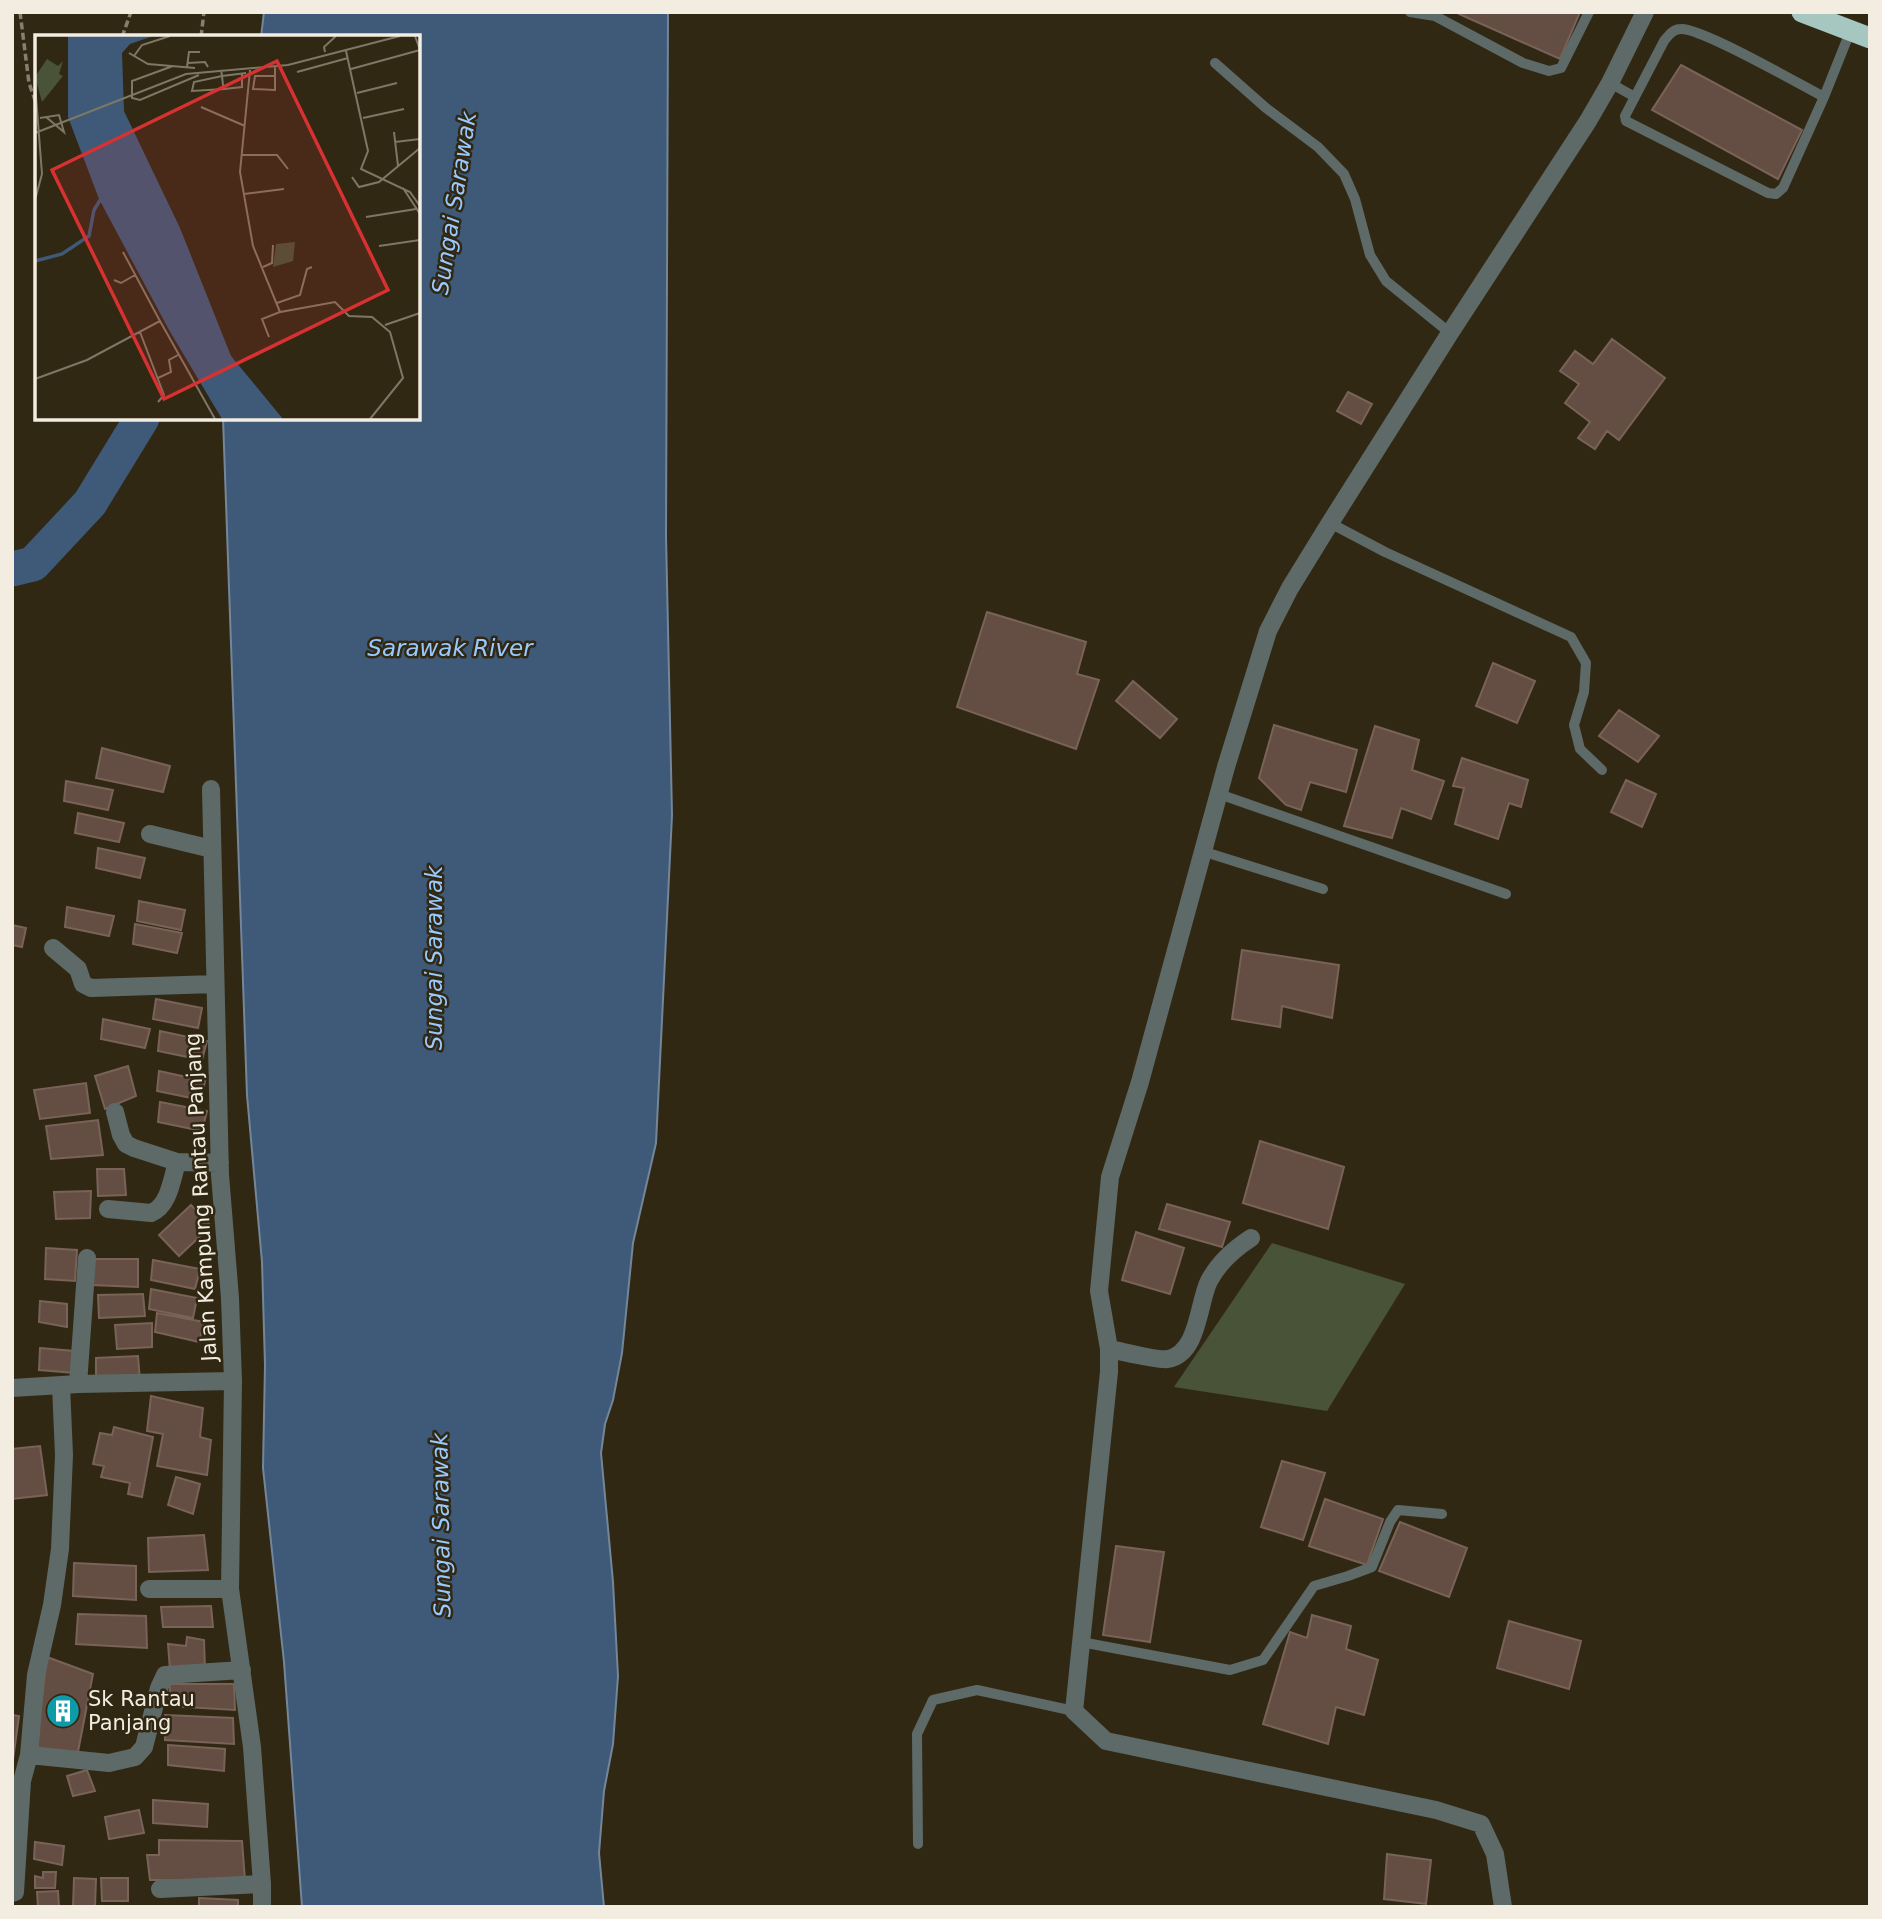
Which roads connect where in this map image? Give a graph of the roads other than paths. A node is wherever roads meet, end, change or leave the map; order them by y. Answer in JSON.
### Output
{"nodes":[{"id":1,"x":1410,"y":12,"type":"edge"},
{"id":2,"x":1590,"y":12,"type":"edge"},
{"id":3,"x":1645,"y":12,"type":"edge"},
{"id":4,"x":1801,"y":12,"type":"edge"},
{"id":5,"x":1435,"y":14,"type":"edge"},
{"id":6,"x":1860,"y":35,"type":"edge"},
{"id":7,"x":1215,"y":63,"type":"dead end"},
{"id":8,"x":1610,"y":83,"type":"junction"},
{"id":9,"x":1824,"y":96,"type":"junction"},
{"id":10,"x":1635,"y":97,"type":"junction"},
{"id":11,"x":1450,"y":333,"type":"junction"},
{"id":12,"x":1330,"y":523,"type":"junction"},
{"id":13,"x":1602,"y":770,"type":"dead end"},
{"id":14,"x":211,"y":789,"type":"dead end"},
{"id":15,"x":1219,"y":794,"type":"junction"},
{"id":16,"x":150,"y":834,"type":"dead end"},
{"id":17,"x":212,"y":849,"type":"junction"},
{"id":18,"x":1205,"y":852,"type":"junction"},
{"id":19,"x":1323,"y":889,"type":"dead end"},
{"id":20,"x":1506,"y":894,"type":"dead end"},
{"id":21,"x":53,"y":948,"type":"dead end"},
{"id":22,"x":215,"y":984,"type":"junction"},
{"id":23,"x":115,"y":1112,"type":"dead end"},
{"id":24,"x":177,"y":1162,"type":"junction"},
{"id":25,"x":220,"y":1163,"type":"junction"},
{"id":26,"x":108,"y":1209,"type":"dead end"},
{"id":27,"x":1251,"y":1238,"type":"dead end"},
{"id":28,"x":87,"y":1258,"type":"dead end"},
{"id":29,"x":1108,"y":1349,"type":"junction"},
{"id":30,"x":233,"y":1381,"type":"junction"},
{"id":31,"x":69,"y":1385,"type":"junction"},
{"id":32,"x":12,"y":1388,"type":"edge"},
{"id":33,"x":1441,"y":1514,"type":"dead end"},
{"id":34,"x":230,"y":1589,"type":"junction"},
{"id":35,"x":149,"y":1590,"type":"dead end"},
{"id":36,"x":1081,"y":1642,"type":"junction"},
{"id":37,"x":242,"y":1670,"type":"junction"},
{"id":38,"x":1074,"y":1711,"type":"junction"},
{"id":39,"x":29,"y":1755,"type":"junction"},
{"id":40,"x":17,"y":1781,"type":"edge"},
{"id":41,"x":918,"y":1844,"type":"dead end"},
{"id":42,"x":262,"y":1884,"type":"junction"},
{"id":43,"x":160,"y":1889,"type":"dead end"},
{"id":44,"x":15,"y":1897,"type":"edge"},
{"id":45,"x":262,"y":1907,"type":"edge"},
{"id":46,"x":1503,"y":1907,"type":"edge"}],
"edges":[{"from":1,"to":5,"type":"lane"},
{"from":2,"to":5,"type":"lane"},
{"from":3,"to":8,"type":"street"},
{"from":4,"to":6,"type":"highway"},
{"from":6,"to":9,"type":"lane"},
{"from":7,"to":11,"type":"lane"},
{"from":8,"to":10,"type":"lane"},
{"from":8,"to":11,"type":"street"},
{"from":9,"to":10,"type":"lane"},
{"from":9,"to":10,"type":"lane"},
{"from":11,"to":12,"type":"street"},
{"from":12,"to":13,"type":"lane"},
{"from":12,"to":15,"type":"street"},
{"from":14,"to":17,"type":"street","name":"Jalan Kampung Rantau Panjang"},
{"from":15,"to":18,"type":"street"},
{"from":15,"to":20,"type":"lane"},
{"from":16,"to":17,"type":"street"},
{"from":17,"to":22,"type":"street","name":"Jalan Kampung Rantau Panjang"},
{"from":18,"to":19,"type":"lane"},
{"from":18,"to":29,"type":"street"},
{"from":21,"to":22,"type":"street"},
{"from":22,"to":25,"type":"street","name":"Jalan Kampung Rantau Panjang"},
{"from":23,"to":24,"type":"street"},
{"from":24,"to":25,"type":"street"},
{"from":24,"to":26,"type":"street"},
{"from":25,"to":30,"type":"street","name":"Jalan Kampung Rantau Panjang"},
{"from":27,"to":29,"type":"street"},
{"from":28,"to":31,"type":"street"},
{"from":29,"to":36,"type":"street"},
{"from":30,"to":31,"type":"street","name":"Jalan Kampung Rantau Panjang"},
{"from":30,"to":34,"type":"street"},
{"from":31,"to":32,"type":"street","name":"Jalan Kampung Rantau Panjang"},
{"from":31,"to":39,"type":"street"},
{"from":33,"to":36,"type":"lane"},
{"from":34,"to":35,"type":"street"},
{"from":34,"to":37,"type":"street"},
{"from":36,"to":38,"type":"street"},
{"from":37,"to":39,"type":"street"},
{"from":37,"to":42,"type":"street"},
{"from":38,"to":41,"type":"lane"},
{"from":38,"to":46,"type":"street"},
{"from":39,"to":40,"type":"street"},
{"from":40,"to":44,"type":"street"},
{"from":42,"to":43,"type":"street"},
{"from":42,"to":45,"type":"street"}]}
